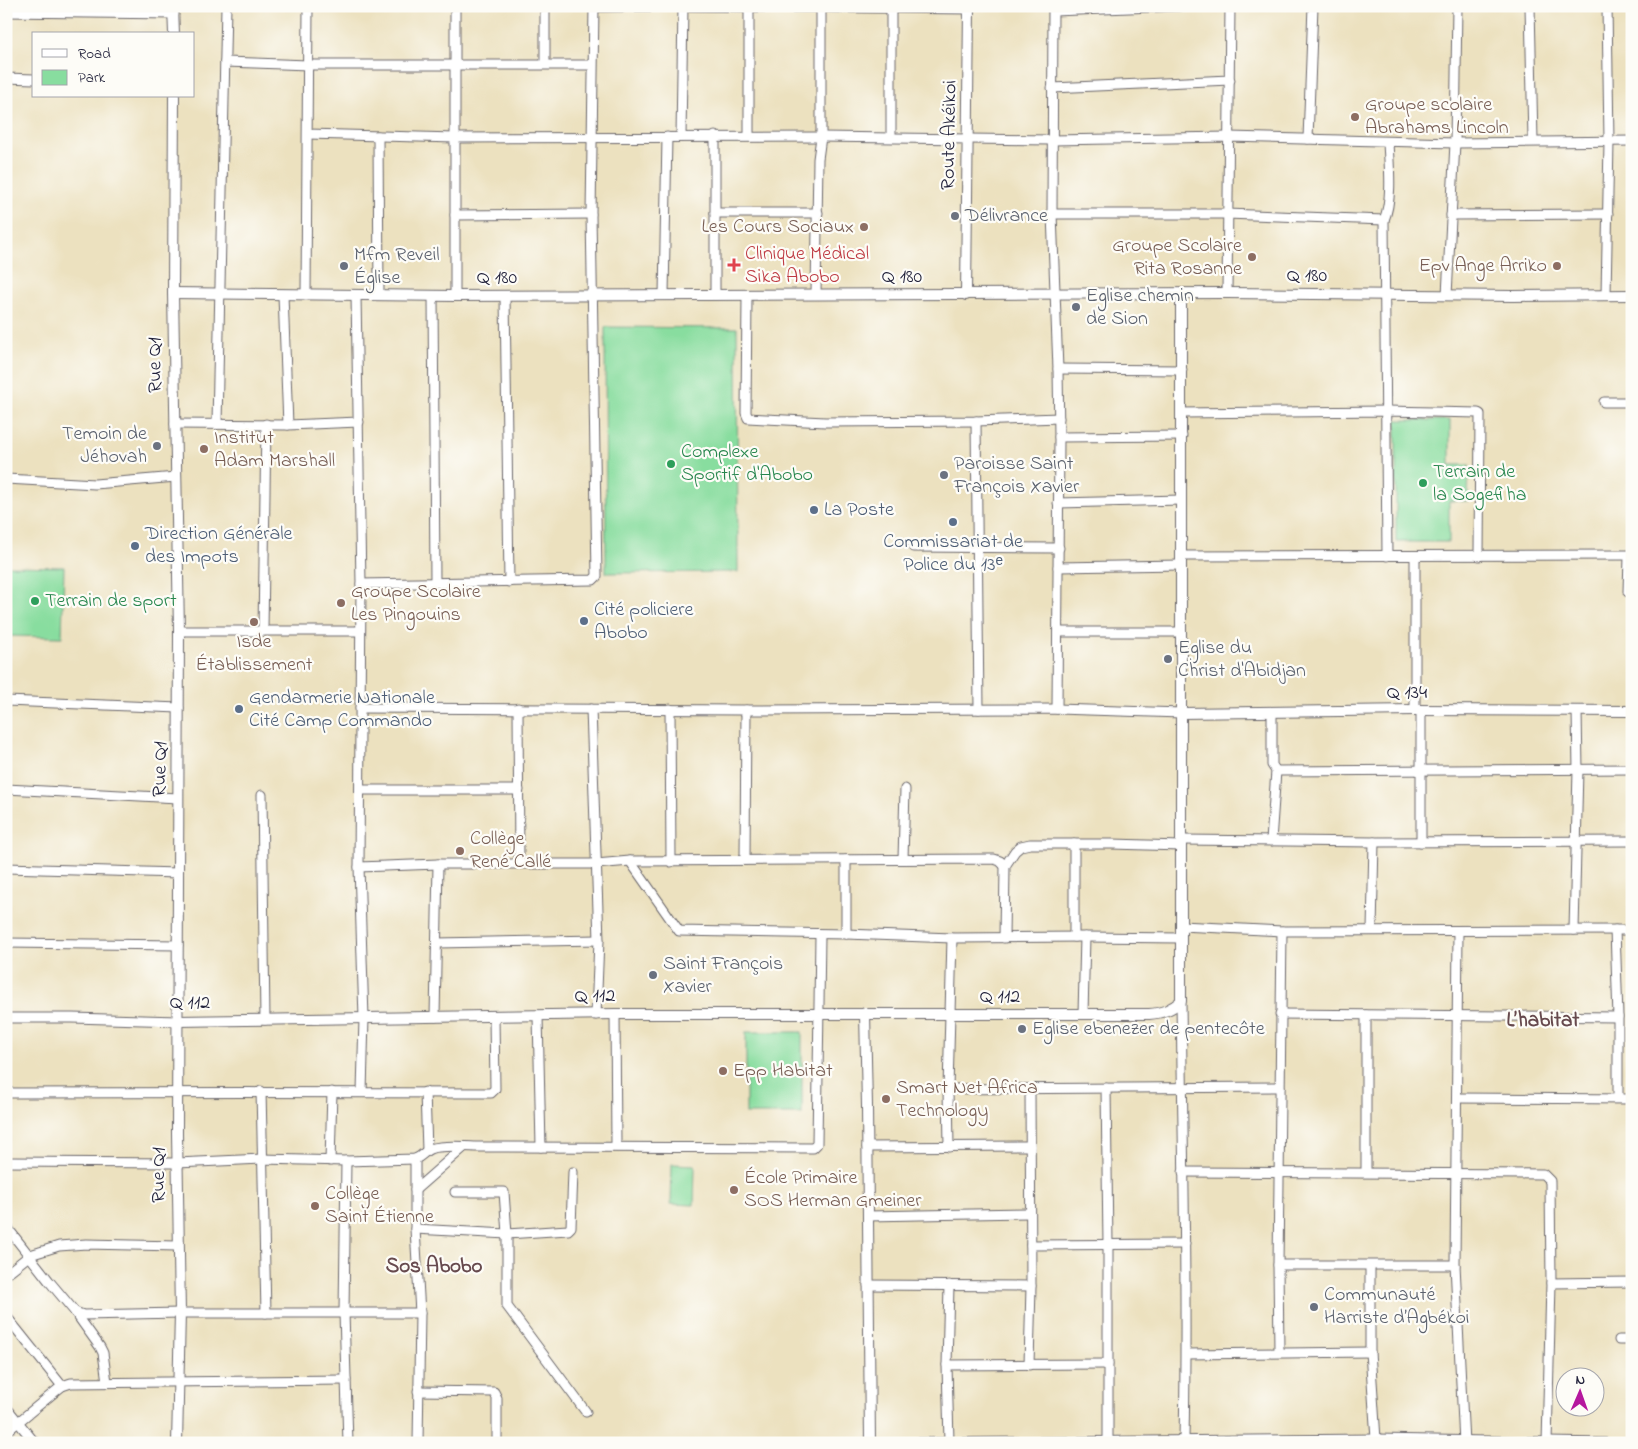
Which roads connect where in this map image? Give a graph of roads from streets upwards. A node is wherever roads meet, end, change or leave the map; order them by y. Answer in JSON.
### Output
{"nodes":[{"id":1,"x":226,"y":6,"type":"edge"},
{"id":2,"x":308,"y":6,"type":"edge"},
{"id":3,"x":455,"y":6,"type":"edge"},
{"id":4,"x":545,"y":6,"type":"edge"},
{"id":5,"x":683,"y":6,"type":"edge"},
{"id":6,"x":1179,"y":6,"type":"edge"},
{"id":7,"x":1230,"y":6,"type":"edge"},
{"id":8,"x":1313,"y":6,"type":"edge"},
{"id":9,"x":1457,"y":6,"type":"edge"},
{"id":10,"x":1530,"y":6,"type":"edge"},
{"id":11,"x":1607,"y":6,"type":"edge"},
{"id":12,"x":594,"y":7,"type":"edge"},
{"id":13,"x":749,"y":7,"type":"edge"},
{"id":14,"x":786,"y":7,"type":"edge"},
{"id":15,"x":892,"y":7,"type":"edge"},
{"id":16,"x":821,"y":8,"type":"junction"},
{"id":17,"x":969,"y":8,"type":"edge"},
{"id":18,"x":6,"y":9,"type":"edge"},
{"id":19,"x":1054,"y":9,"type":"edge"},
{"id":20,"x":113,"y":10,"type":"edge"},
{"id":21,"x":174,"y":10,"type":"edge"},
{"id":22,"x":174,"y":32,"type":"edge"},
{"id":23,"x":225,"y":62,"type":"junction"},
{"id":24,"x":455,"y":64,"type":"junction"},
{"id":25,"x":544,"y":64,"type":"junction"},
{"id":26,"x":308,"y":65,"type":"junction"},
{"id":27,"x":592,"y":65,"type":"junction"},
{"id":28,"x":6,"y":78,"type":"edge"},
{"id":29,"x":32,"y":79,"type":"edge"},
{"id":30,"x":1230,"y":80,"type":"junction"},
{"id":31,"x":1052,"y":88,"type":"junction"},
{"id":32,"x":174,"y":98,"type":"edge"},
{"id":33,"x":308,"y":134,"type":"junction"},
{"id":34,"x":378,"y":136,"type":"junction"},
{"id":35,"x":714,"y":136,"type":"junction"},
{"id":36,"x":749,"y":136,"type":"junction"},
{"id":37,"x":592,"y":137,"type":"junction"},
{"id":38,"x":667,"y":137,"type":"junction"},
{"id":39,"x":681,"y":137,"type":"junction"},
{"id":40,"x":821,"y":137,"type":"junction"},
{"id":41,"x":1229,"y":137,"type":"junction"},
{"id":42,"x":455,"y":138,"type":"junction"},
{"id":43,"x":891,"y":138,"type":"junction"},
{"id":44,"x":967,"y":138,"type":"junction"},
{"id":45,"x":1308,"y":138,"type":"junction"},
{"id":46,"x":1052,"y":140,"type":"junction"},
{"id":47,"x":1533,"y":141,"type":"junction"},
{"id":48,"x":1632,"y":141,"type":"edge"},
{"id":49,"x":1388,"y":142,"type":"junction"},
{"id":50,"x":1455,"y":142,"type":"junction"},
{"id":51,"x":1610,"y":142,"type":"junction"},
{"id":52,"x":715,"y":213,"type":"junction"},
{"id":53,"x":818,"y":213,"type":"junction"},
{"id":54,"x":591,"y":214,"type":"junction"},
{"id":55,"x":1052,"y":214,"type":"junction"},
{"id":56,"x":1227,"y":214,"type":"junction"},
{"id":57,"x":1608,"y":214,"type":"junction"},
{"id":58,"x":455,"y":215,"type":"junction"},
{"id":59,"x":1451,"y":215,"type":"junction"},
{"id":60,"x":1384,"y":220,"type":"junction"},
{"id":61,"x":173,"y":293,"type":"junction"},
{"id":62,"x":1227,"y":293,"type":"junction"},
{"id":63,"x":220,"y":294,"type":"junction"},
{"id":64,"x":283,"y":294,"type":"junction"},
{"id":65,"x":816,"y":294,"type":"junction"},
{"id":66,"x":1055,"y":294,"type":"junction"},
{"id":67,"x":1181,"y":294,"type":"junction"},
{"id":68,"x":1385,"y":294,"type":"junction"},
{"id":69,"x":306,"y":295,"type":"junction"},
{"id":70,"x":379,"y":295,"type":"junction"},
{"id":71,"x":664,"y":295,"type":"junction"},
{"id":72,"x":747,"y":295,"type":"junction"},
{"id":73,"x":966,"y":295,"type":"junction"},
{"id":74,"x":1446,"y":295,"type":"junction"},
{"id":75,"x":1606,"y":295,"type":"junction"},
{"id":76,"x":1632,"y":295,"type":"edge"},
{"id":77,"x":356,"y":296,"type":"junction"},
{"id":78,"x":433,"y":296,"type":"junction"},
{"id":79,"x":455,"y":296,"type":"junction"},
{"id":80,"x":505,"y":296,"type":"junction"},
{"id":81,"x":592,"y":296,"type":"junction"},
{"id":82,"x":715,"y":296,"type":"junction"},
{"id":83,"x":1058,"y":369,"type":"junction"},
{"id":84,"x":1182,"y":370,"type":"junction"},
{"id":85,"x":1604,"y":402,"type":"dead end"},
{"id":86,"x":1632,"y":402,"type":"edge"},
{"id":87,"x":1387,"y":411,"type":"junction"},
{"id":88,"x":1181,"y":413,"type":"junction"},
{"id":89,"x":1059,"y":418,"type":"junction"},
{"id":90,"x":976,"y":421,"type":"junction"},
{"id":91,"x":359,"y":422,"type":"junction"},
{"id":92,"x":175,"y":424,"type":"junction"},
{"id":93,"x":217,"y":424,"type":"junction"},
{"id":94,"x":266,"y":424,"type":"junction"},
{"id":95,"x":288,"y":425,"type":"junction"},
{"id":96,"x":1059,"y":436,"type":"junction"},
{"id":97,"x":1182,"y":436,"type":"junction"},
{"id":98,"x":176,"y":477,"type":"junction"},
{"id":99,"x":6,"y":478,"type":"edge"},
{"id":100,"x":1181,"y":500,"type":"junction"},
{"id":101,"x":1058,"y":503,"type":"junction"},
{"id":102,"x":977,"y":546,"type":"junction"},
{"id":103,"x":913,"y":547,"type":"dead end"},
{"id":104,"x":1059,"y":548,"type":"junction"},
{"id":105,"x":1387,"y":556,"type":"junction"},
{"id":106,"x":1415,"y":556,"type":"junction"},
{"id":107,"x":1479,"y":556,"type":"junction"},
{"id":108,"x":1630,"y":556,"type":"edge"},
{"id":109,"x":1181,"y":560,"type":"junction"},
{"id":110,"x":1058,"y":567,"type":"junction"},
{"id":111,"x":435,"y":582,"type":"junction"},
{"id":112,"x":508,"y":582,"type":"junction"},
{"id":113,"x":361,"y":584,"type":"junction"},
{"id":114,"x":1628,"y":592,"type":"dead end"},
{"id":115,"x":179,"y":631,"type":"junction"},
{"id":116,"x":263,"y":631,"type":"junction"},
{"id":117,"x":360,"y":631,"type":"junction"},
{"id":118,"x":1058,"y":632,"type":"junction"},
{"id":119,"x":1181,"y":632,"type":"junction"},
{"id":120,"x":6,"y":701,"type":"edge"},
{"id":121,"x":179,"y":708,"type":"junction"},
{"id":122,"x":360,"y":708,"type":"junction"},
{"id":123,"x":518,"y":708,"type":"junction"},
{"id":124,"x":591,"y":709,"type":"junction"},
{"id":125,"x":670,"y":709,"type":"junction"},
{"id":126,"x":979,"y":709,"type":"junction"},
{"id":127,"x":1057,"y":709,"type":"junction"},
{"id":128,"x":746,"y":710,"type":"junction"},
{"id":129,"x":1418,"y":710,"type":"junction"},
{"id":130,"x":1632,"y":711,"type":"edge"},
{"id":131,"x":1272,"y":712,"type":"junction"},
{"id":132,"x":1577,"y":712,"type":"junction"},
{"id":133,"x":1182,"y":713,"type":"junction"},
{"id":134,"x":1632,"y":769,"type":"edge"},
{"id":135,"x":1420,"y":770,"type":"junction"},
{"id":136,"x":1578,"y":770,"type":"junction"},
{"id":137,"x":1276,"y":771,"type":"junction"},
{"id":138,"x":905,"y":789,"type":"dead end"},
{"id":139,"x":6,"y":790,"type":"edge"},
{"id":140,"x":360,"y":790,"type":"junction"},
{"id":141,"x":519,"y":790,"type":"junction"},
{"id":142,"x":262,"y":795,"type":"dead end"},
{"id":143,"x":178,"y":798,"type":"junction"},
{"id":144,"x":1271,"y":840,"type":"junction"},
{"id":145,"x":1576,"y":841,"type":"junction"},
{"id":146,"x":1632,"y":841,"type":"edge"},
{"id":147,"x":1374,"y":842,"type":"junction"},
{"id":148,"x":1421,"y":842,"type":"junction"},
{"id":149,"x":1181,"y":843,"type":"junction"},
{"id":150,"x":1074,"y":844,"type":"junction"},
{"id":151,"x":903,"y":859,"type":"junction"},
{"id":152,"x":744,"y":860,"type":"junction"},
{"id":153,"x":846,"y":860,"type":"junction"},
{"id":154,"x":630,"y":861,"type":"junction"},
{"id":155,"x":671,"y":862,"type":"junction"},
{"id":156,"x":438,"y":864,"type":"junction"},
{"id":157,"x":519,"y":864,"type":"junction"},
{"id":158,"x":596,"y":864,"type":"junction"},
{"id":159,"x":1005,"y":866,"type":"junction"},
{"id":160,"x":359,"y":867,"type":"junction"},
{"id":161,"x":6,"y":868,"type":"edge"},
{"id":162,"x":178,"y":873,"type":"junction"},
{"id":163,"x":1181,"y":926,"type":"junction"},
{"id":164,"x":1372,"y":930,"type":"junction"},
{"id":165,"x":1574,"y":930,"type":"junction"},
{"id":166,"x":1615,"y":930,"type":"junction"},
{"id":167,"x":1632,"y":930,"type":"edge"},
{"id":168,"x":1282,"y":931,"type":"junction"},
{"id":169,"x":1458,"y":931,"type":"junction"},
{"id":170,"x":846,"y":934,"type":"junction"},
{"id":171,"x":820,"y":935,"type":"junction"},
{"id":172,"x":1074,"y":937,"type":"junction"},
{"id":173,"x":1085,"y":937,"type":"junction"},
{"id":174,"x":952,"y":938,"type":"junction"},
{"id":175,"x":1004,"y":938,"type":"junction"},
{"id":176,"x":1181,"y":938,"type":"junction"},
{"id":177,"x":599,"y":940,"type":"junction"},
{"id":178,"x":6,"y":943,"type":"edge"},
{"id":179,"x":437,"y":943,"type":"junction"},
{"id":180,"x":178,"y":945,"type":"junction"},
{"id":181,"x":1181,"y":1001,"type":"junction"},
{"id":182,"x":865,"y":1013,"type":"junction"},
{"id":183,"x":615,"y":1014,"type":"junction"},
{"id":184,"x":819,"y":1014,"type":"junction"},
{"id":185,"x":951,"y":1014,"type":"junction"},
{"id":186,"x":1083,"y":1014,"type":"junction"},
{"id":187,"x":1280,"y":1014,"type":"junction"},
{"id":188,"x":596,"y":1015,"type":"junction"},
{"id":189,"x":1366,"y":1015,"type":"junction"},
{"id":190,"x":494,"y":1016,"type":"junction"},
{"id":191,"x":538,"y":1016,"type":"junction"},
{"id":192,"x":1457,"y":1016,"type":"junction"},
{"id":193,"x":435,"y":1017,"type":"junction"},
{"id":194,"x":1618,"y":1017,"type":"junction"},
{"id":195,"x":6,"y":1018,"type":"edge"},
{"id":196,"x":364,"y":1018,"type":"junction"},
{"id":197,"x":265,"y":1020,"type":"junction"},
{"id":198,"x":178,"y":1021,"type":"junction"},
{"id":199,"x":1182,"y":1086,"type":"junction"},
{"id":200,"x":1280,"y":1087,"type":"junction"},
{"id":201,"x":1106,"y":1088,"type":"junction"},
{"id":202,"x":948,"y":1089,"type":"junction"},
{"id":203,"x":1030,"y":1089,"type":"junction"},
{"id":204,"x":261,"y":1092,"type":"junction"},
{"id":205,"x":332,"y":1092,"type":"junction"},
{"id":206,"x":362,"y":1092,"type":"junction"},
{"id":207,"x":424,"y":1092,"type":"junction"},
{"id":208,"x":6,"y":1093,"type":"edge"},
{"id":209,"x":177,"y":1093,"type":"junction"},
{"id":210,"x":1457,"y":1098,"type":"junction"},
{"id":211,"x":1618,"y":1098,"type":"junction"},
{"id":212,"x":1632,"y":1098,"type":"edge"},
{"id":213,"x":616,"y":1146,"type":"junction"},
{"id":214,"x":1030,"y":1146,"type":"junction"},
{"id":215,"x":464,"y":1147,"type":"junction"},
{"id":216,"x":541,"y":1147,"type":"junction"},
{"id":217,"x":867,"y":1147,"type":"junction"},
{"id":218,"x":949,"y":1147,"type":"junction"},
{"id":219,"x":427,"y":1150,"type":"junction"},
{"id":220,"x":262,"y":1159,"type":"junction"},
{"id":221,"x":415,"y":1159,"type":"junction"},
{"id":222,"x":330,"y":1161,"type":"junction"},
{"id":223,"x":346,"y":1161,"type":"junction"},
{"id":224,"x":6,"y":1162,"type":"edge"},
{"id":225,"x":177,"y":1163,"type":"junction"},
{"id":226,"x":573,"y":1172,"type":"dead end"},
{"id":227,"x":1183,"y":1172,"type":"junction"},
{"id":228,"x":1280,"y":1172,"type":"junction"},
{"id":229,"x":1366,"y":1172,"type":"junction"},
{"id":230,"x":1455,"y":1172,"type":"junction"},
{"id":231,"x":415,"y":1190,"type":"junction"},
{"id":232,"x":455,"y":1192,"type":"dead end"},
{"id":233,"x":1030,"y":1213,"type":"junction"},
{"id":234,"x":868,"y":1216,"type":"junction"},
{"id":235,"x":6,"y":1226,"type":"edge"},
{"id":236,"x":415,"y":1229,"type":"junction"},
{"id":237,"x":506,"y":1234,"type":"junction"},
{"id":238,"x":1185,"y":1244,"type":"junction"},
{"id":239,"x":1031,"y":1245,"type":"junction"},
{"id":240,"x":1108,"y":1245,"type":"junction"},
{"id":241,"x":178,"y":1246,"type":"junction"},
{"id":242,"x":30,"y":1255,"type":"junction"},
{"id":243,"x":1278,"y":1265,"type":"junction"},
{"id":244,"x":1370,"y":1266,"type":"junction"},
{"id":245,"x":1455,"y":1266,"type":"junction"},
{"id":246,"x":6,"y":1274,"type":"edge"},
{"id":247,"x":1632,"y":1282,"type":"edge"},
{"id":248,"x":1551,"y":1283,"type":"junction"},
{"id":249,"x":868,"y":1285,"type":"junction"},
{"id":250,"x":949,"y":1285,"type":"junction"},
{"id":251,"x":1031,"y":1286,"type":"junction"},
{"id":252,"x":75,"y":1312,"type":"junction"},
{"id":253,"x":180,"y":1313,"type":"junction"},
{"id":254,"x":266,"y":1313,"type":"junction"},
{"id":255,"x":344,"y":1313,"type":"junction"},
{"id":256,"x":420,"y":1313,"type":"junction"},
{"id":257,"x":6,"y":1316,"type":"edge"},
{"id":258,"x":1619,"y":1340,"type":"dead end"},
{"id":259,"x":1632,"y":1340,"type":"edge"},
{"id":260,"x":1278,"y":1352,"type":"junction"},
{"id":261,"x":1370,"y":1352,"type":"junction"},
{"id":262,"x":1186,"y":1354,"type":"junction"},
{"id":263,"x":1108,"y":1364,"type":"junction"},
{"id":264,"x":947,"y":1365,"type":"junction"},
{"id":265,"x":1029,"y":1365,"type":"junction"},
{"id":266,"x":346,"y":1380,"type":"junction"},
{"id":267,"x":107,"y":1382,"type":"junction"},
{"id":268,"x":178,"y":1382,"type":"junction"},
{"id":269,"x":62,"y":1386,"type":"junction"},
{"id":270,"x":418,"y":1391,"type":"junction"},
{"id":271,"x":6,"y":1407,"type":"edge"},
{"id":272,"x":586,"y":1412,"type":"dead end"},
{"id":273,"x":18,"y":1422,"type":"junction"},
{"id":274,"x":6,"y":1432,"type":"edge"},
{"id":275,"x":1376,"y":1439,"type":"junction"},
{"id":276,"x":1108,"y":1440,"type":"junction"},
{"id":277,"x":1184,"y":1440,"type":"junction"},
{"id":278,"x":1290,"y":1441,"type":"edge"},
{"id":279,"x":949,"y":1442,"type":"edge"},
{"id":280,"x":1464,"y":1442,"type":"edge"},
{"id":281,"x":1548,"y":1442,"type":"edge"},
{"id":282,"x":35,"y":1443,"type":"edge"},
{"id":283,"x":177,"y":1443,"type":"edge"},
{"id":284,"x":348,"y":1443,"type":"edge"},
{"id":285,"x":418,"y":1443,"type":"edge"},
{"id":286,"x":497,"y":1443,"type":"edge"},
{"id":287,"x":870,"y":1443,"type":"edge"},
{"id":288,"x":913,"y":1443,"type":"edge"},
{"id":289,"x":1606,"y":1443,"type":"edge"}],
"edges":[{"from":1,"to":23,"type":"street"},
{"from":2,"to":26,"type":"street"},
{"from":3,"to":24,"type":"street"},
{"from":4,"to":25,"type":"street"},
{"from":5,"to":12,"type":"street"},
{"from":5,"to":13,"type":"street"},
{"from":5,"to":39,"type":"street"},
{"from":6,"to":19,"type":"street"},
{"from":7,"to":30,"type":"street"},
{"from":8,"to":45,"type":"street"},
{"from":9,"to":50,"type":"street"},
{"from":10,"to":47,"type":"street"},
{"from":11,"to":51,"type":"street"},
{"from":12,"to":27,"type":"street"},
{"from":13,"to":14,"type":"street"},
{"from":13,"to":36,"type":"street"},
{"from":14,"to":16,"type":"street"},
{"from":15,"to":16,"type":"street"},
{"from":15,"to":17,"type":"street"},
{"from":15,"to":43,"type":"street"},
{"from":16,"to":40,"type":"street"},
{"from":17,"to":44,"type":"street","name":"Route Akéikoi"},
{"from":18,"to":20,"type":"street"},
{"from":19,"to":31,"type":"street"},
{"from":20,"to":21,"type":"street"},
{"from":21,"to":22,"type":"street"},
{"from":23,"to":26,"type":"street"},
{"from":23,"to":63,"type":"street"},
{"from":24,"to":25,"type":"street"},
{"from":24,"to":26,"type":"street"},
{"from":24,"to":42,"type":"street"},
{"from":25,"to":27,"type":"street"},
{"from":26,"to":33,"type":"street"},
{"from":27,"to":37,"type":"street"},
{"from":28,"to":29,"type":"street"},
{"from":30,"to":31,"type":"street"},
{"from":30,"to":41,"type":"street"},
{"from":31,"to":46,"type":"street"},
{"from":32,"to":61,"type":"street","name":"Rue Q1"},
{"from":33,"to":34,"type":"street"},
{"from":33,"to":69,"type":"street"},
{"from":34,"to":42,"type":"street"},
{"from":34,"to":70,"type":"street"},
{"from":35,"to":36,"type":"street"},
{"from":35,"to":39,"type":"street"},
{"from":35,"to":52,"type":"street"},
{"from":36,"to":40,"type":"street"},
{"from":37,"to":38,"type":"street"},
{"from":37,"to":42,"type":"street"},
{"from":37,"to":54,"type":"street"},
{"from":38,"to":39,"type":"street"},
{"from":38,"to":71,"type":"street"},
{"from":40,"to":43,"type":"street"},
{"from":40,"to":53,"type":"street"},
{"from":41,"to":45,"type":"street"},
{"from":41,"to":46,"type":"street"},
{"from":41,"to":56,"type":"street"},
{"from":42,"to":58,"type":"street"},
{"from":43,"to":44,"type":"street"},
{"from":44,"to":46,"type":"street"},
{"from":44,"to":73,"type":"street","name":"Route Akéikoi"},
{"from":45,"to":49,"type":"street"},
{"from":46,"to":55,"type":"street"},
{"from":47,"to":50,"type":"street"},
{"from":47,"to":51,"type":"street"},
{"from":48,"to":51,"type":"street"},
{"from":49,"to":50,"type":"street"},
{"from":49,"to":60,"type":"street"},
{"from":50,"to":59,"type":"street"},
{"from":51,"to":57,"type":"street"},
{"from":52,"to":53,"type":"street"},
{"from":52,"to":82,"type":"street"},
{"from":53,"to":65,"type":"street"},
{"from":54,"to":58,"type":"street"},
{"from":54,"to":81,"type":"street"},
{"from":55,"to":56,"type":"street"},
{"from":55,"to":66,"type":"street"},
{"from":56,"to":60,"type":"street"},
{"from":56,"to":62,"type":"street"},
{"from":57,"to":59,"type":"street"},
{"from":57,"to":75,"type":"street"},
{"from":58,"to":79,"type":"street"},
{"from":59,"to":74,"type":"street"},
{"from":60,"to":68,"type":"street"},
{"from":61,"to":63,"type":"street","name":"Q 180"},
{"from":61,"to":92,"type":"street","name":"Rue Q1"},
{"from":62,"to":67,"type":"street","name":"Q 180"},
{"from":62,"to":68,"type":"street","name":"Q 180"},
{"from":63,"to":64,"type":"street","name":"Q 180"},
{"from":63,"to":93,"type":"street"},
{"from":64,"to":69,"type":"street","name":"Q 180"},
{"from":64,"to":95,"type":"street"},
{"from":65,"to":72,"type":"street","name":"Q 180"},
{"from":65,"to":73,"type":"street","name":"Q 180"},
{"from":66,"to":67,"type":"street","name":"Q 180"},
{"from":66,"to":73,"type":"street","name":"Q 180"},
{"from":66,"to":83,"type":"street"},
{"from":67,"to":84,"type":"street"},
{"from":68,"to":74,"type":"street","name":"Q 180"},
{"from":68,"to":87,"type":"street"},
{"from":69,"to":77,"type":"street","name":"Q 180"},
{"from":70,"to":77,"type":"street","name":"Q 180"},
{"from":70,"to":78,"type":"street","name":"Q 180"},
{"from":71,"to":81,"type":"street","name":"Q 180"},
{"from":71,"to":82,"type":"street","name":"Q 180"},
{"from":72,"to":82,"type":"street","name":"Q 180"},
{"from":72,"to":90,"type":"street"},
{"from":74,"to":75,"type":"street","name":"Q 180"},
{"from":75,"to":76,"type":"street","name":"Q 180"},
{"from":77,"to":91,"type":"street"},
{"from":78,"to":79,"type":"street","name":"Q 180"},
{"from":78,"to":111,"type":"street"},
{"from":79,"to":80,"type":"street","name":"Q 180"},
{"from":80,"to":81,"type":"street","name":"Q 180"},
{"from":80,"to":112,"type":"street"},
{"from":81,"to":112,"type":"street"},
{"from":83,"to":84,"type":"street"},
{"from":83,"to":89,"type":"street"},
{"from":84,"to":88,"type":"street"},
{"from":85,"to":86,"type":"street"},
{"from":87,"to":88,"type":"street"},
{"from":87,"to":105,"type":"street"},
{"from":87,"to":107,"type":"street"},
{"from":88,"to":97,"type":"street"},
{"from":89,"to":90,"type":"street"},
{"from":89,"to":96,"type":"street"},
{"from":90,"to":102,"type":"street"},
{"from":91,"to":95,"type":"street"},
{"from":91,"to":113,"type":"street"},
{"from":92,"to":93,"type":"street"},
{"from":92,"to":98,"type":"street","name":"Rue Q1"},
{"from":93,"to":94,"type":"street"},
{"from":94,"to":95,"type":"street"},
{"from":94,"to":116,"type":"street"},
{"from":96,"to":97,"type":"street"},
{"from":96,"to":101,"type":"street"},
{"from":97,"to":100,"type":"street"},
{"from":98,"to":99,"type":"street"},
{"from":98,"to":115,"type":"street","name":"Rue Q1"},
{"from":100,"to":101,"type":"street"},
{"from":100,"to":109,"type":"street"},
{"from":101,"to":104,"type":"street"},
{"from":102,"to":103,"type":"street"},
{"from":102,"to":104,"type":"street"},
{"from":102,"to":126,"type":"street"},
{"from":104,"to":110,"type":"street"},
{"from":105,"to":106,"type":"street"},
{"from":105,"to":109,"type":"street"},
{"from":106,"to":107,"type":"street"},
{"from":106,"to":129,"type":"street"},
{"from":107,"to":108,"type":"street"},
{"from":108,"to":114,"type":"street"},
{"from":109,"to":110,"type":"street"},
{"from":109,"to":119,"type":"street"},
{"from":110,"to":118,"type":"street"},
{"from":111,"to":112,"type":"street"},
{"from":111,"to":113,"type":"street"},
{"from":113,"to":117,"type":"street"},
{"from":115,"to":116,"type":"street"},
{"from":115,"to":121,"type":"street","name":"Rue Q1"},
{"from":116,"to":117,"type":"street"},
{"from":117,"to":122,"type":"street"},
{"from":118,"to":119,"type":"street"},
{"from":118,"to":127,"type":"street"},
{"from":119,"to":133,"type":"street"},
{"from":120,"to":121,"type":"street"},
{"from":121,"to":143,"type":"street","name":"Rue Q1"},
{"from":122,"to":123,"type":"street"},
{"from":122,"to":140,"type":"street"},
{"from":123,"to":124,"type":"street"},
{"from":123,"to":141,"type":"street"},
{"from":124,"to":125,"type":"street"},
{"from":124,"to":158,"type":"street"},
{"from":125,"to":128,"type":"street"},
{"from":125,"to":155,"type":"street"},
{"from":126,"to":127,"type":"street"},
{"from":126,"to":128,"type":"street"},
{"from":127,"to":133,"type":"street"},
{"from":128,"to":152,"type":"street"},
{"from":129,"to":131,"type":"street","name":"Q 134"},
{"from":129,"to":132,"type":"street","name":"Q 134"},
{"from":129,"to":135,"type":"street"},
{"from":130,"to":132,"type":"street","name":"Q 134"},
{"from":131,"to":133,"type":"street","name":"Q 134"},
{"from":131,"to":137,"type":"street"},
{"from":132,"to":136,"type":"street"},
{"from":133,"to":149,"type":"street"},
{"from":134,"to":136,"type":"street"},
{"from":135,"to":136,"type":"street"},
{"from":135,"to":137,"type":"street"},
{"from":135,"to":148,"type":"street"},
{"from":136,"to":145,"type":"street"},
{"from":137,"to":144,"type":"street"},
{"from":138,"to":151,"type":"street"},
{"from":139,"to":143,"type":"street"},
{"from":140,"to":141,"type":"street"},
{"from":140,"to":160,"type":"street"},
{"from":141,"to":157,"type":"street"},
{"from":142,"to":197,"type":"street"},
{"from":143,"to":162,"type":"street","name":"Rue Q1"},
{"from":144,"to":147,"type":"street"},
{"from":144,"to":149,"type":"street"},
{"from":145,"to":146,"type":"street"},
{"from":145,"to":148,"type":"street"},
{"from":145,"to":165,"type":"street"},
{"from":147,"to":148,"type":"street"},
{"from":147,"to":164,"type":"street"},
{"from":149,"to":150,"type":"street"},
{"from":149,"to":163,"type":"street"},
{"from":150,"to":159,"type":"street"},
{"from":150,"to":172,"type":"street"},
{"from":151,"to":153,"type":"street"},
{"from":151,"to":159,"type":"street"},
{"from":152,"to":153,"type":"street"},
{"from":152,"to":155,"type":"street"},
{"from":153,"to":170,"type":"street"},
{"from":154,"to":155,"type":"street"},
{"from":154,"to":158,"type":"street"},
{"from":154,"to":171,"type":"street"},
{"from":156,"to":157,"type":"street"},
{"from":156,"to":160,"type":"street"},
{"from":156,"to":179,"type":"street"},
{"from":157,"to":158,"type":"street"},
{"from":158,"to":177,"type":"street"},
{"from":159,"to":175,"type":"street"},
{"from":160,"to":196,"type":"street"},
{"from":161,"to":162,"type":"street"},
{"from":162,"to":180,"type":"street","name":"Rue Q1"},
{"from":163,"to":168,"type":"street"},
{"from":163,"to":176,"type":"street"},
{"from":164,"to":168,"type":"street"},
{"from":164,"to":169,"type":"street"},
{"from":165,"to":166,"type":"street"},
{"from":165,"to":169,"type":"street"},
{"from":166,"to":167,"type":"street"},
{"from":166,"to":194,"type":"street"},
{"from":168,"to":187,"type":"street"},
{"from":169,"to":192,"type":"street"},
{"from":170,"to":171,"type":"street"},
{"from":170,"to":174,"type":"street"},
{"from":171,"to":184,"type":"street"},
{"from":172,"to":173,"type":"street"},
{"from":172,"to":175,"type":"street"},
{"from":173,"to":176,"type":"street"},
{"from":173,"to":186,"type":"street"},
{"from":174,"to":175,"type":"street"},
{"from":174,"to":185,"type":"street"},
{"from":176,"to":181,"type":"street"},
{"from":177,"to":179,"type":"street"},
{"from":177,"to":188,"type":"street"},
{"from":178,"to":180,"type":"street"},
{"from":179,"to":193,"type":"street"},
{"from":180,"to":198,"type":"street","name":"Rue Q1"},
{"from":181,"to":186,"type":"street","name":"Q 112"},
{"from":181,"to":199,"type":"street"},
{"from":182,"to":184,"type":"street","name":"Q 112"},
{"from":182,"to":185,"type":"street","name":"Q 112"},
{"from":182,"to":217,"type":"street"},
{"from":183,"to":184,"type":"street","name":"Q 112"},
{"from":183,"to":188,"type":"street","name":"Q 112"},
{"from":183,"to":213,"type":"street"},
{"from":184,"to":213,"type":"street"},
{"from":185,"to":186,"type":"street","name":"Q 112"},
{"from":185,"to":202,"type":"street"},
{"from":187,"to":189,"type":"street"},
{"from":187,"to":200,"type":"street"},
{"from":188,"to":191,"type":"street","name":"Q 112"},
{"from":189,"to":192,"type":"street"},
{"from":189,"to":229,"type":"street"},
{"from":190,"to":191,"type":"street","name":"Q 112"},
{"from":190,"to":193,"type":"street","name":"Q 112"},
{"from":190,"to":207,"type":"street"},
{"from":191,"to":216,"type":"street"},
{"from":192,"to":194,"type":"street"},
{"from":192,"to":210,"type":"street"},
{"from":193,"to":196,"type":"street","name":"Q 112"},
{"from":194,"to":211,"type":"street"},
{"from":195,"to":198,"type":"street","name":"Q 112"},
{"from":196,"to":197,"type":"street","name":"Q 112"},
{"from":196,"to":206,"type":"street"},
{"from":197,"to":198,"type":"street","name":"Q 112"},
{"from":198,"to":209,"type":"street","name":"Rue Q1"},
{"from":199,"to":200,"type":"street"},
{"from":199,"to":201,"type":"street"},
{"from":199,"to":227,"type":"street"},
{"from":200,"to":228,"type":"street"},
{"from":201,"to":203,"type":"street"},
{"from":201,"to":240,"type":"street"},
{"from":202,"to":203,"type":"street"},
{"from":202,"to":218,"type":"street"},
{"from":203,"to":214,"type":"street"},
{"from":204,"to":205,"type":"street"},
{"from":204,"to":209,"type":"street"},
{"from":204,"to":220,"type":"street"},
{"from":205,"to":206,"type":"street"},
{"from":205,"to":222,"type":"street"},
{"from":206,"to":207,"type":"street"},
{"from":207,"to":219,"type":"street"},
{"from":208,"to":209,"type":"street"},
{"from":209,"to":225,"type":"street","name":"Rue Q1"},
{"from":210,"to":211,"type":"street"},
{"from":210,"to":230,"type":"street"},
{"from":211,"to":212,"type":"street"},
{"from":213,"to":216,"type":"street"},
{"from":214,"to":218,"type":"street"},
{"from":214,"to":233,"type":"street"},
{"from":215,"to":216,"type":"street"},
{"from":215,"to":219,"type":"street"},
{"from":215,"to":231,"type":"street"},
{"from":217,"to":218,"type":"street"},
{"from":217,"to":234,"type":"street"},
{"from":219,"to":221,"type":"street"},
{"from":220,"to":222,"type":"street"},
{"from":220,"to":225,"type":"street"},
{"from":220,"to":254,"type":"street"},
{"from":221,"to":223,"type":"street"},
{"from":221,"to":231,"type":"street"},
{"from":222,"to":223,"type":"street"},
{"from":223,"to":255,"type":"street"},
{"from":224,"to":225,"type":"street"},
{"from":225,"to":241,"type":"street","name":"Rue Q1"},
{"from":226,"to":237,"type":"street"},
{"from":227,"to":228,"type":"street"},
{"from":227,"to":238,"type":"street"},
{"from":228,"to":229,"type":"street"},
{"from":228,"to":243,"type":"street"},
{"from":229,"to":230,"type":"street"},
{"from":230,"to":245,"type":"street"},
{"from":230,"to":248,"type":"street"},
{"from":231,"to":236,"type":"street"},
{"from":232,"to":237,"type":"street"},
{"from":233,"to":234,"type":"street"},
{"from":233,"to":239,"type":"street"},
{"from":234,"to":249,"type":"street"},
{"from":235,"to":242,"type":"street"},
{"from":236,"to":237,"type":"street"},
{"from":236,"to":256,"type":"street"},
{"from":237,"to":272,"type":"street"},
{"from":238,"to":240,"type":"street"},
{"from":238,"to":262,"type":"street"},
{"from":239,"to":240,"type":"street"},
{"from":239,"to":251,"type":"street"},
{"from":240,"to":263,"type":"street"},
{"from":241,"to":242,"type":"street"},
{"from":241,"to":253,"type":"street","name":"Rue Q1"},
{"from":242,"to":246,"type":"street"},
{"from":242,"to":252,"type":"street"},
{"from":243,"to":244,"type":"street"},
{"from":243,"to":260,"type":"street"},
{"from":244,"to":245,"type":"street"},
{"from":244,"to":261,"type":"street"},
{"from":245,"to":280,"type":"street"},
{"from":247,"to":248,"type":"street"},
{"from":248,"to":281,"type":"street"},
{"from":249,"to":250,"type":"street"},
{"from":249,"to":287,"type":"street"},
{"from":250,"to":251,"type":"street"},
{"from":250,"to":264,"type":"street"},
{"from":251,"to":265,"type":"street"},
{"from":252,"to":253,"type":"street"},
{"from":252,"to":267,"type":"street"},
{"from":253,"to":254,"type":"street"},
{"from":253,"to":268,"type":"street","name":"Rue Q1"},
{"from":254,"to":255,"type":"street"},
{"from":255,"to":256,"type":"street"},
{"from":255,"to":266,"type":"street"},
{"from":256,"to":270,"type":"street"},
{"from":257,"to":269,"type":"street"},
{"from":258,"to":259,"type":"street"},
{"from":260,"to":261,"type":"street"},
{"from":260,"to":262,"type":"street"},
{"from":261,"to":275,"type":"street"},
{"from":262,"to":277,"type":"street"},
{"from":263,"to":265,"type":"street"},
{"from":263,"to":276,"type":"street"},
{"from":264,"to":265,"type":"street"},
{"from":264,"to":279,"type":"street"},
{"from":266,"to":268,"type":"street"},
{"from":266,"to":284,"type":"street"},
{"from":267,"to":268,"type":"street"},
{"from":267,"to":269,"type":"street"},
{"from":268,"to":283,"type":"street","name":"Rue Q1"},
{"from":269,"to":273,"type":"street"},
{"from":270,"to":285,"type":"street"},
{"from":270,"to":286,"type":"street"},
{"from":271,"to":273,"type":"street"},
{"from":273,"to":274,"type":"street"},
{"from":273,"to":282,"type":"street"},
{"from":275,"to":278,"type":"street"},
{"from":275,"to":280,"type":"street"},
{"from":276,"to":277,"type":"street"},
{"from":276,"to":279,"type":"street"},
{"from":277,"to":278,"type":"street"},
{"from":279,"to":288,"type":"street"},
{"from":280,"to":281,"type":"street"},
{"from":281,"to":289,"type":"street"}]}
